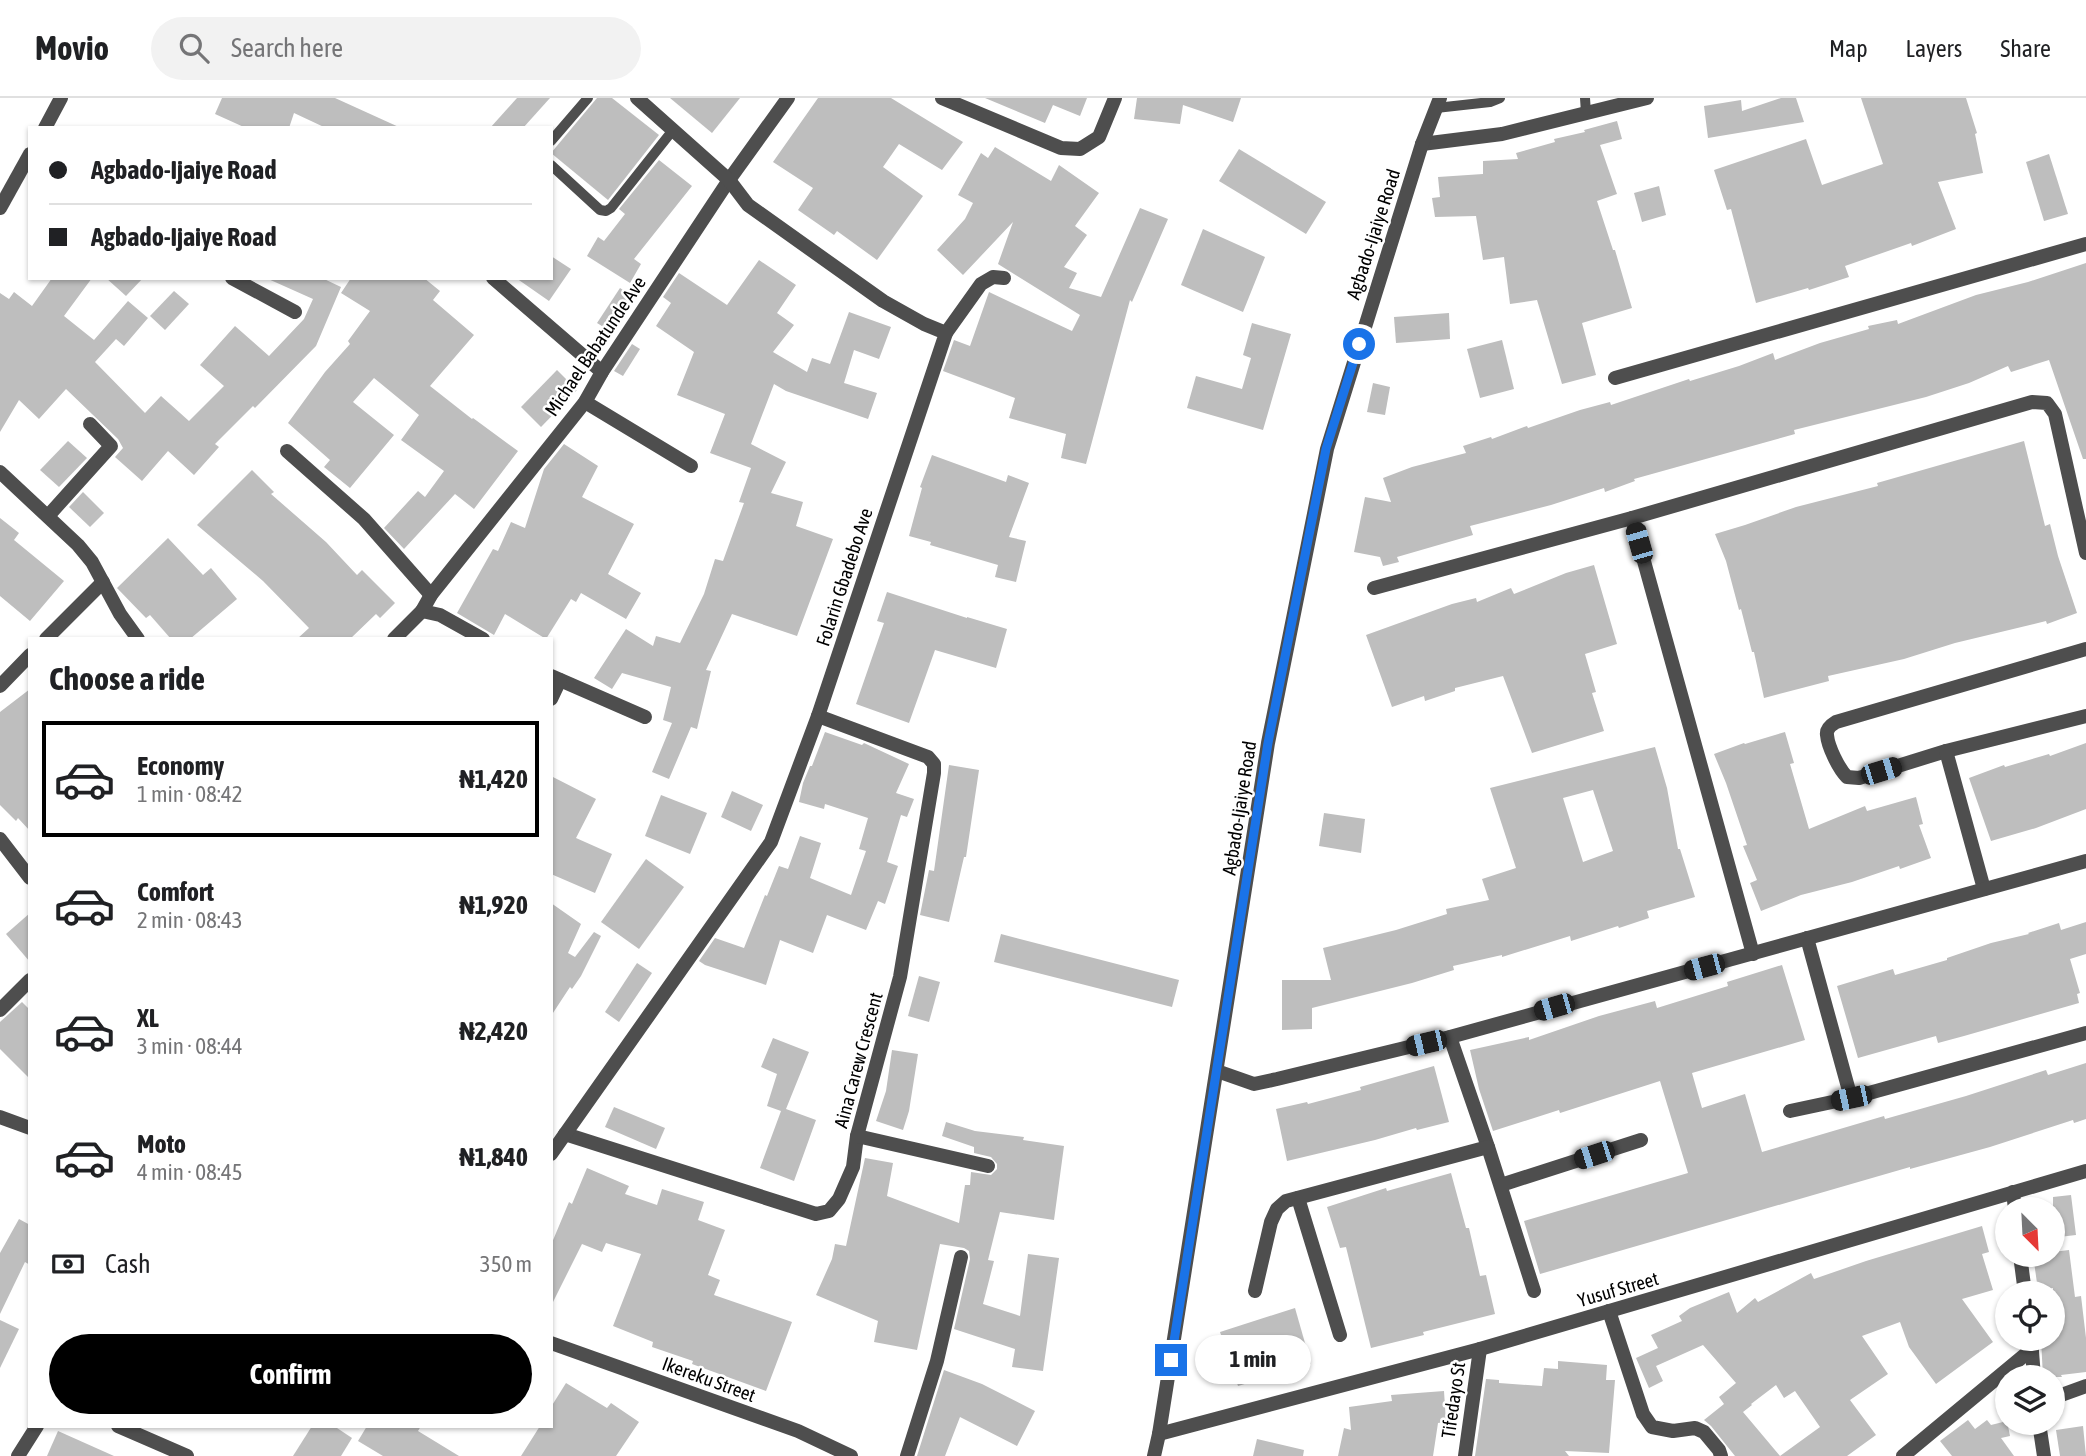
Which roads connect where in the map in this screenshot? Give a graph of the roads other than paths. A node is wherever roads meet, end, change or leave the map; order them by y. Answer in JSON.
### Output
{"nodes":[{"id":1,"x":61,"y":98,"type":"edge"},
{"id":2,"x":588,"y":98,"type":"edge"},
{"id":3,"x":636,"y":98,"type":"edge"},
{"id":4,"x":788,"y":98,"type":"edge"},
{"id":5,"x":942,"y":98,"type":"edge"},
{"id":6,"x":1115,"y":98,"type":"edge"},
{"id":7,"x":1500,"y":98,"type":"edge"},
{"id":8,"x":1585,"y":98,"type":"edge"},
{"id":9,"x":1647,"y":98,"type":"edge"},
{"id":10,"x":1438,"y":103,"type":"edge"},
{"id":11,"x":1586,"y":113,"type":"junction"},
{"id":12,"x":46,"y":126,"type":"edge"},
{"id":13,"x":673,"y":130,"type":"junction"},
{"id":14,"x":553,"y":139,"type":"edge"},
{"id":15,"x":1422,"y":144,"type":"junction"},
{"id":16,"x":27,"y":163,"type":"edge"},
{"id":17,"x":553,"y":166,"type":"edge"},
{"id":18,"x":729,"y":180,"type":"junction"},
{"id":19,"x":0,"y":208,"type":"edge"},
{"id":20,"x":2086,"y":244,"type":"edge"},
{"id":21,"x":1004,"y":278,"type":"dead end"},
{"id":22,"x":236,"y":280,"type":"edge"},
{"id":23,"x":495,"y":280,"type":"edge"},
{"id":24,"x":295,"y":312,"type":"dead end"},
{"id":25,"x":946,"y":333,"type":"junction"},
{"id":26,"x":603,"y":372,"type":"junction"},
{"id":27,"x":1615,"y":378,"type":"dead end"},
{"id":28,"x":584,"y":402,"type":"junction"},
{"id":29,"x":90,"y":424,"type":"dead end"},
{"id":30,"x":287,"y":451,"type":"dead end"},
{"id":31,"x":691,"y":466,"type":"dead end"},
{"id":32,"x":0,"y":472,"type":"edge"},
{"id":33,"x":48,"y":516,"type":"junction"},
{"id":34,"x":1632,"y":518,"type":"junction"},
{"id":35,"x":2086,"y":552,"type":"edge"},
{"id":36,"x":103,"y":582,"type":"junction"},
{"id":37,"x":1374,"y":589,"type":"dead end"},
{"id":38,"x":431,"y":595,"type":"junction"},
{"id":39,"x":422,"y":611,"type":"junction"},
{"id":40,"x":48,"y":637,"type":"edge"},
{"id":41,"x":137,"y":637,"type":"edge"},
{"id":42,"x":396,"y":637,"type":"edge"},
{"id":43,"x":479,"y":637,"type":"edge"},
{"id":44,"x":2086,"y":649,"type":"edge"},
{"id":45,"x":28,"y":657,"type":"edge"},
{"id":46,"x":556,"y":678,"type":"edge"},
{"id":47,"x":0,"y":686,"type":"edge"},
{"id":48,"x":818,"y":716,"type":"junction"},
{"id":49,"x":2086,"y":716,"type":"edge"},
{"id":50,"x":645,"y":717,"type":"dead end"},
{"id":51,"x":1946,"y":751,"type":"junction"},
{"id":52,"x":0,"y":839,"type":"edge"},
{"id":53,"x":2086,"y":861,"type":"edge"},
{"id":54,"x":28,"y":875,"type":"edge"},
{"id":55,"x":1984,"y":889,"type":"junction"},
{"id":56,"x":1807,"y":938,"type":"junction"},
{"id":57,"x":1754,"y":954,"type":"junction"},
{"id":58,"x":28,"y":982,"type":"edge"},
{"id":59,"x":0,"y":1010,"type":"edge"},
{"id":60,"x":2086,"y":1033,"type":"edge"},
{"id":61,"x":1450,"y":1037,"type":"junction"},
{"id":62,"x":1217,"y":1071,"type":"junction"},
{"id":63,"x":1851,"y":1098,"type":"junction"},
{"id":64,"x":1790,"y":1111,"type":"dead end"},
{"id":65,"x":0,"y":1117,"type":"edge"},
{"id":66,"x":28,"y":1127,"type":"edge"},
{"id":67,"x":565,"y":1134,"type":"junction"},
{"id":68,"x":857,"y":1136,"type":"junction"},
{"id":69,"x":1641,"y":1140,"type":"dead end"},
{"id":70,"x":1488,"y":1147,"type":"junction"},
{"id":71,"x":553,"y":1151,"type":"edge"},
{"id":72,"x":988,"y":1166,"type":"dead end"},
{"id":73,"x":2086,"y":1171,"type":"edge"},
{"id":74,"x":1501,"y":1185,"type":"junction"},
{"id":75,"x":2012,"y":1192,"type":"junction"},
{"id":76,"x":2013,"y":1197,"type":"edge"},
{"id":77,"x":1298,"y":1198,"type":"junction"},
{"id":78,"x":961,"y":1257,"type":"dead end"},
{"id":79,"x":1255,"y":1291,"type":"dead end"},
{"id":80,"x":1534,"y":1291,"type":"dead end"},
{"id":81,"x":1609,"y":1311,"type":"junction"},
{"id":82,"x":1340,"y":1335,"type":"dead end"},
{"id":83,"x":553,"y":1344,"type":"edge"},
{"id":84,"x":1480,"y":1349,"type":"junction"},
{"id":85,"x":2023,"y":1351,"type":"edge"},
{"id":86,"x":2086,"y":1386,"type":"edge"},
{"id":87,"x":2065,"y":1394,"type":"edge"},
{"id":88,"x":36,"y":1428,"type":"edge"},
{"id":89,"x":123,"y":1428,"type":"edge"},
{"id":90,"x":1159,"y":1434,"type":"junction"},
{"id":91,"x":2041,"y":1435,"type":"edge"},
{"id":92,"x":18,"y":1456,"type":"edge"},
{"id":93,"x":187,"y":1456,"type":"edge"},
{"id":94,"x":851,"y":1456,"type":"edge"},
{"id":95,"x":907,"y":1456,"type":"edge"},
{"id":96,"x":1154,"y":1456,"type":"edge"},
{"id":97,"x":1465,"y":1456,"type":"edge"},
{"id":98,"x":1721,"y":1456,"type":"edge"},
{"id":99,"x":1903,"y":1456,"type":"edge"},
{"id":100,"x":2044,"y":1456,"type":"edge"}],
"edges":[{"from":1,"to":12,"type":"street"},
{"from":2,"to":14,"type":"lane"},
{"from":3,"to":13,"type":"street"},
{"from":4,"to":18,"type":"street","name":"Michael Babatunde Ave"},
{"from":5,"to":6,"type":"street"},
{"from":7,"to":10,"type":"lane"},
{"from":8,"to":11,"type":"lane"},
{"from":9,"to":11,"type":"street"},
{"from":10,"to":15,"type":"street","name":"Agbado-Ijaiye Road"},
{"from":11,"to":15,"type":"street"},
{"from":13,"to":17,"type":"lane"},
{"from":13,"to":18,"type":"street"},
{"from":15,"to":62,"type":"street","name":"Agbado-Ijaiye Road"},
{"from":16,"to":19,"type":"street"},
{"from":18,"to":25,"type":"street"},
{"from":18,"to":26,"type":"street","name":"Michael Babatunde Ave"},
{"from":20,"to":27,"type":"street"},
{"from":21,"to":25,"type":"street","name":"Folarin Gbadebo Ave"},
{"from":22,"to":24,"type":"street"},
{"from":23,"to":26,"type":"street"},
{"from":25,"to":48,"type":"street","name":"Folarin Gbadebo Ave"},
{"from":26,"to":28,"type":"street","name":"Michael Babatunde Ave"},
{"from":28,"to":31,"type":"street"},
{"from":28,"to":38,"type":"street","name":"Michael Babatunde Ave"},
{"from":29,"to":33,"type":"street"},
{"from":30,"to":38,"type":"street"},
{"from":32,"to":33,"type":"street"},
{"from":33,"to":36,"type":"street"},
{"from":34,"to":35,"type":"street"},
{"from":34,"to":37,"type":"street"},
{"from":34,"to":57,"type":"street"},
{"from":36,"to":40,"type":"street"},
{"from":36,"to":41,"type":"street"},
{"from":38,"to":39,"type":"street","name":"Michael Babatunde Ave"},
{"from":39,"to":42,"type":"street","name":"Michael Babatunde Ave"},
{"from":39,"to":43,"type":"street"},
{"from":44,"to":51,"type":"street"},
{"from":45,"to":47,"type":"street"},
{"from":46,"to":50,"type":"street"},
{"from":48,"to":67,"type":"street","name":"Folarin Gbadebo Ave"},
{"from":48,"to":68,"type":"street","name":"Aina Carew Crescent"},
{"from":49,"to":51,"type":"street"},
{"from":51,"to":55,"type":"street"},
{"from":52,"to":54,"type":"street"},
{"from":53,"to":55,"type":"street"},
{"from":55,"to":56,"type":"street"},
{"from":56,"to":57,"type":"street"},
{"from":56,"to":63,"type":"street"},
{"from":57,"to":61,"type":"street"},
{"from":58,"to":59,"type":"street"},
{"from":60,"to":63,"type":"street"},
{"from":61,"to":62,"type":"street"},
{"from":61,"to":70,"type":"street"},
{"from":62,"to":90,"type":"street","name":"Agbado-Ijaiye Road"},
{"from":63,"to":64,"type":"street"},
{"from":65,"to":66,"type":"street"},
{"from":67,"to":68,"type":"street","name":"Aina Carew Crescent"},
{"from":67,"to":71,"type":"street","name":"Folarin Gbadebo Ave"},
{"from":68,"to":72,"type":"street"},
{"from":69,"to":74,"type":"street"},
{"from":70,"to":74,"type":"street"},
{"from":70,"to":77,"type":"street"},
{"from":73,"to":75,"type":"street","name":"Yusuf Street"},
{"from":74,"to":80,"type":"street"},
{"from":75,"to":76,"type":"street"},
{"from":75,"to":81,"type":"street","name":"Yusuf Street"},
{"from":77,"to":79,"type":"street"},
{"from":77,"to":82,"type":"street"},
{"from":78,"to":95,"type":"street"},
{"from":81,"to":84,"type":"street","name":"Yusuf Street"},
{"from":81,"to":98,"type":"street"},
{"from":83,"to":94,"type":"street","name":"Ikereku Street"},
{"from":84,"to":90,"type":"street","name":"Yusuf Street"},
{"from":84,"to":97,"type":"street","name":"Tifedayo St"},
{"from":85,"to":99,"type":"street"},
{"from":86,"to":87,"type":"street"},
{"from":88,"to":92,"type":"street"},
{"from":89,"to":93,"type":"street"},
{"from":90,"to":96,"type":"street","name":"Agbado-Ijaiye Road"},
{"from":91,"to":100,"type":"street"}]}
